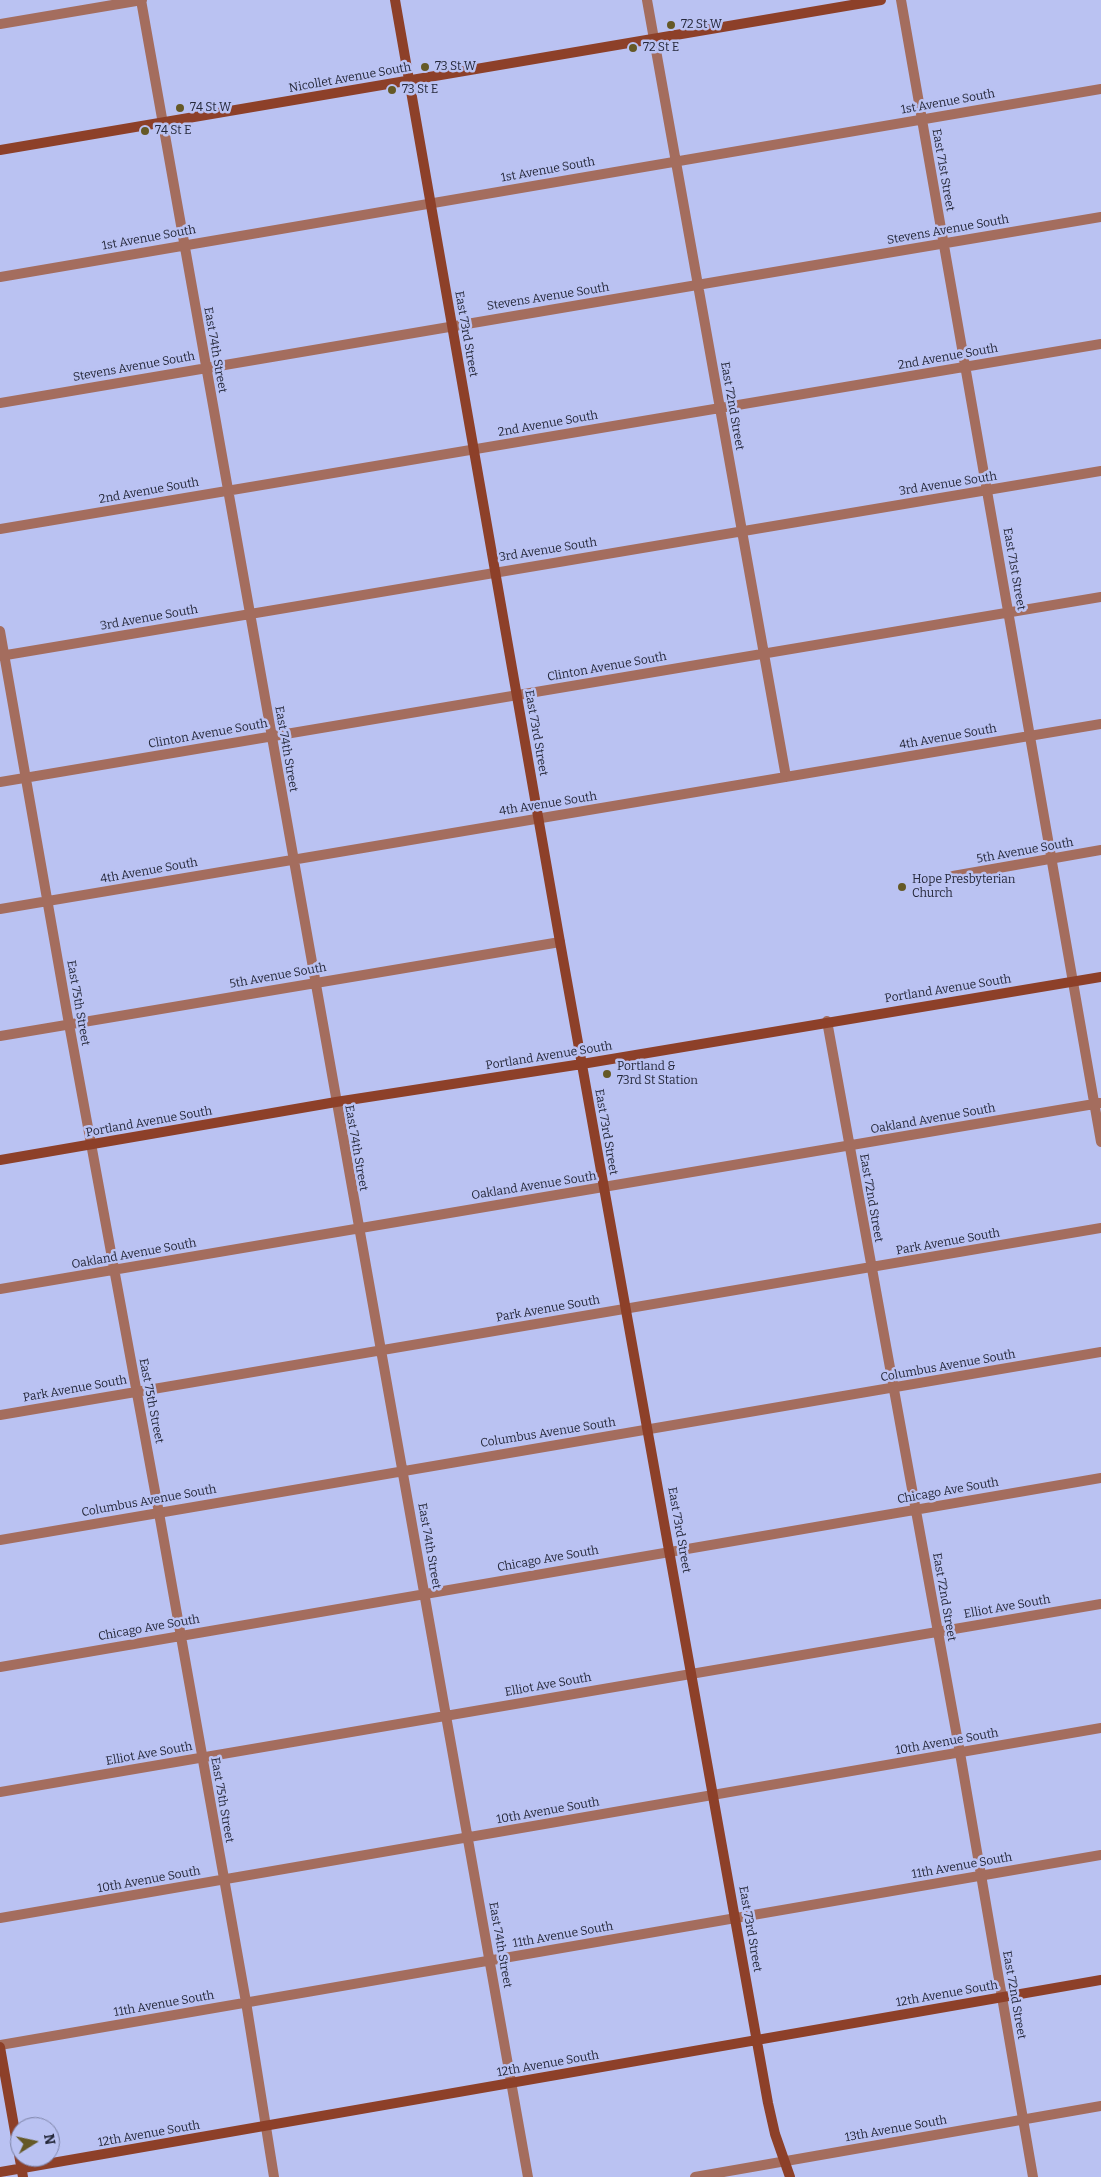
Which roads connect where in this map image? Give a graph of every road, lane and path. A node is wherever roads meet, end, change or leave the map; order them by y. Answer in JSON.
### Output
{"nodes":[{"id":1,"x":141,"y":0,"type":"edge"},
{"id":2,"x":396,"y":0,"type":"edge"},
{"id":3,"x":647,"y":0,"type":"edge"},
{"id":4,"x":881,"y":0,"type":"edge"},
{"id":5,"x":901,"y":0,"type":"edge"},
{"id":6,"x":0,"y":24,"type":"edge"},
{"id":7,"x":654,"y":39,"type":"junction"},
{"id":8,"x":409,"y":80,"type":"junction"},
{"id":9,"x":1101,"y":89,"type":"edge"},
{"id":10,"x":922,"y":119,"type":"junction"},
{"id":11,"x":162,"y":122,"type":"junction"},
{"id":12,"x":0,"y":150,"type":"edge"},
{"id":13,"x":676,"y":161,"type":"junction"},
{"id":14,"x":430,"y":203,"type":"junction"},
{"id":15,"x":1101,"y":217,"type":"edge"},
{"id":16,"x":944,"y":244,"type":"junction"},
{"id":17,"x":184,"y":245,"type":"junction"},
{"id":18,"x":0,"y":277,"type":"edge"},
{"id":19,"x":698,"y":285,"type":"junction"},
{"id":20,"x":451,"y":324,"type":"junction"},
{"id":21,"x":1101,"y":344,"type":"edge"},
{"id":22,"x":966,"y":366,"type":"junction"},
{"id":23,"x":206,"y":368,"type":"junction"},
{"id":24,"x":0,"y":403,"type":"edge"},
{"id":25,"x":720,"y":408,"type":"junction"},
{"id":26,"x":474,"y":449,"type":"junction"},
{"id":27,"x":1101,"y":471,"type":"edge"},
{"id":28,"x":228,"y":490,"type":"junction"},
{"id":29,"x":987,"y":490,"type":"junction"},
{"id":30,"x":0,"y":529,"type":"edge"},
{"id":31,"x":742,"y":531,"type":"junction"},
{"id":32,"x":495,"y":572,"type":"junction"},
{"id":33,"x":1101,"y":597,"type":"edge"},
{"id":34,"x":249,"y":613,"type":"junction"},
{"id":35,"x":1009,"y":613,"type":"junction"},
{"id":36,"x":0,"y":631,"type":"edge"},
{"id":37,"x":763,"y":653,"type":"junction"},
{"id":38,"x":2,"y":656,"type":"edge"},
{"id":39,"x":516,"y":695,"type":"junction"},
{"id":40,"x":1101,"y":724,"type":"edge"},
{"id":41,"x":271,"y":736,"type":"junction"},
{"id":42,"x":1030,"y":736,"type":"junction"},
{"id":43,"x":786,"y":777,"type":"junction"},
{"id":44,"x":26,"y":778,"type":"junction"},
{"id":45,"x":0,"y":782,"type":"edge"},
{"id":46,"x":538,"y":819,"type":"junction"},
{"id":47,"x":1101,"y":850,"type":"edge"},
{"id":48,"x":293,"y":859,"type":"junction"},
{"id":49,"x":1052,"y":859,"type":"junction"},
{"id":50,"x":954,"y":876,"type":"dead end"},
{"id":51,"x":47,"y":902,"type":"junction"},
{"id":52,"x":0,"y":909,"type":"edge"},
{"id":53,"x":560,"y":942,"type":"junction"},
{"id":54,"x":1101,"y":977,"type":"edge"},
{"id":55,"x":1073,"y":981,"type":"junction"},
{"id":56,"x":314,"y":982,"type":"junction"},
{"id":57,"x":828,"y":1021,"type":"junction"},
{"id":58,"x":69,"y":1024,"type":"junction"},
{"id":59,"x":0,"y":1036,"type":"edge"},
{"id":60,"x":582,"y":1064,"type":"junction"},
{"id":61,"x":336,"y":1102,"type":"junction"},
{"id":62,"x":1098,"y":1103,"type":"edge"},
{"id":63,"x":1101,"y":1142,"type":"edge"},
{"id":64,"x":92,"y":1144,"type":"junction"},
{"id":65,"x":850,"y":1146,"type":"junction"},
{"id":66,"x":0,"y":1160,"type":"edge"},
{"id":67,"x":603,"y":1188,"type":"junction"},
{"id":68,"x":358,"y":1228,"type":"junction"},
{"id":69,"x":1101,"y":1228,"type":"edge"},
{"id":70,"x":871,"y":1267,"type":"junction"},
{"id":71,"x":114,"y":1270,"type":"junction"},
{"id":72,"x":0,"y":1289,"type":"edge"},
{"id":73,"x":625,"y":1309,"type":"junction"},
{"id":74,"x":380,"y":1350,"type":"junction"},
{"id":75,"x":1101,"y":1352,"type":"edge"},
{"id":76,"x":894,"y":1388,"type":"junction"},
{"id":77,"x":136,"y":1392,"type":"junction"},
{"id":78,"x":0,"y":1414,"type":"edge"},
{"id":79,"x":648,"y":1429,"type":"junction"},
{"id":80,"x":402,"y":1470,"type":"junction"},
{"id":81,"x":1101,"y":1478,"type":"edge"},
{"id":82,"x":916,"y":1510,"type":"junction"},
{"id":83,"x":159,"y":1512,"type":"junction"},
{"id":84,"x":0,"y":1540,"type":"edge"},
{"id":85,"x":670,"y":1551,"type":"junction"},
{"id":86,"x":424,"y":1593,"type":"junction"},
{"id":87,"x":1101,"y":1604,"type":"edge"},
{"id":88,"x":938,"y":1631,"type":"junction"},
{"id":89,"x":180,"y":1635,"type":"junction"},
{"id":90,"x":0,"y":1667,"type":"edge"},
{"id":91,"x":692,"y":1673,"type":"junction"},
{"id":92,"x":446,"y":1715,"type":"junction"},
{"id":93,"x":1101,"y":1728,"type":"edge"},
{"id":94,"x":960,"y":1753,"type":"junction"},
{"id":95,"x":202,"y":1757,"type":"junction"},
{"id":96,"x":0,"y":1792,"type":"edge"},
{"id":97,"x":713,"y":1795,"type":"junction"},
{"id":98,"x":468,"y":1838,"type":"junction"},
{"id":99,"x":1101,"y":1855,"type":"edge"},
{"id":100,"x":981,"y":1876,"type":"junction"},
{"id":101,"x":224,"y":1880,"type":"junction"},
{"id":102,"x":0,"y":1918,"type":"edge"},
{"id":103,"x":735,"y":1918,"type":"junction"},
{"id":104,"x":490,"y":1960,"type":"junction"},
{"id":105,"x":1101,"y":1980,"type":"edge"},
{"id":106,"x":1002,"y":1997,"type":"junction"},
{"id":107,"x":246,"y":2002,"type":"junction"},
{"id":108,"x":757,"y":2040,"type":"junction"},
{"id":109,"x":0,"y":2046,"type":"edge"},
{"id":110,"x":510,"y":2084,"type":"junction"},
{"id":111,"x":1101,"y":2106,"type":"edge"},
{"id":112,"x":1023,"y":2120,"type":"junction"},
{"id":113,"x":265,"y":2126,"type":"junction"},
{"id":114,"x":783,"y":2162,"type":"junction"},
{"id":115,"x":0,"y":2172,"type":"edge"},
{"id":116,"x":22,"y":2173,"type":"edge"},
{"id":117,"x":274,"y":2177,"type":"edge"},
{"id":118,"x":528,"y":2177,"type":"edge"},
{"id":119,"x":695,"y":2177,"type":"edge"},
{"id":120,"x":790,"y":2177,"type":"edge"},
{"id":121,"x":1033,"y":2177,"type":"edge"}],
"edges":[{"from":1,"to":6,"type":"street"},
{"from":1,"to":11,"type":"street","name":"East 74th Street"},
{"from":2,"to":8,"type":"street","name":"East 73rd Street"},
{"from":3,"to":7,"type":"street","name":"East 72nd Street"},
{"from":4,"to":7,"type":"street","name":"Nicollet Avenue South"},
{"from":5,"to":10,"type":"street","name":"East 71st Street"},
{"from":7,"to":8,"type":"street","name":"Nicollet Avenue South"},
{"from":7,"to":13,"type":"street","name":"East 72nd Street"},
{"from":8,"to":11,"type":"street","name":"Nicollet Avenue South"},
{"from":8,"to":14,"type":"street","name":"East 73rd Street"},
{"from":9,"to":10,"type":"street","name":"1st Avenue South"},
{"from":10,"to":13,"type":"street","name":"1st Avenue South"},
{"from":10,"to":16,"type":"street","name":"East 71st Street"},
{"from":11,"to":12,"type":"street","name":"Nicollet Avenue South"},
{"from":11,"to":17,"type":"street","name":"East 74th Street"},
{"from":13,"to":14,"type":"street","name":"1st Avenue South"},
{"from":13,"to":19,"type":"street","name":"East 72nd Street"},
{"from":14,"to":17,"type":"street","name":"1st Avenue South"},
{"from":14,"to":20,"type":"street","name":"East 73rd Street"},
{"from":15,"to":16,"type":"street","name":"Stevens Avenue South"},
{"from":16,"to":19,"type":"street","name":"Stevens Avenue South"},
{"from":16,"to":22,"type":"street","name":"East 71st Street"},
{"from":17,"to":18,"type":"street","name":"1st Avenue South"},
{"from":17,"to":23,"type":"street","name":"East 74th Street"},
{"from":19,"to":20,"type":"street","name":"Stevens Avenue South"},
{"from":19,"to":25,"type":"street","name":"East 72nd Street"},
{"from":20,"to":23,"type":"street","name":"Stevens Avenue South"},
{"from":20,"to":26,"type":"street","name":"East 73rd Street"},
{"from":21,"to":22,"type":"street","name":"2nd Avenue South"},
{"from":22,"to":25,"type":"street","name":"2nd Avenue South"},
{"from":22,"to":29,"type":"street","name":"East 71st Street"},
{"from":23,"to":24,"type":"street","name":"Stevens Avenue South"},
{"from":23,"to":28,"type":"street","name":"East 74th Street"},
{"from":25,"to":26,"type":"street","name":"2nd Avenue South"},
{"from":25,"to":31,"type":"street","name":"East 72nd Street"},
{"from":26,"to":28,"type":"street","name":"2nd Avenue South"},
{"from":26,"to":32,"type":"street","name":"East 73rd Street"},
{"from":27,"to":29,"type":"street","name":"3rd Avenue South"},
{"from":28,"to":30,"type":"street","name":"2nd Avenue South"},
{"from":28,"to":34,"type":"street","name":"East 74th Street"},
{"from":29,"to":31,"type":"street","name":"3rd Avenue South"},
{"from":29,"to":35,"type":"street","name":"East 71st Street"},
{"from":31,"to":32,"type":"street","name":"3rd Avenue South"},
{"from":31,"to":37,"type":"street","name":"East 72nd Street"},
{"from":32,"to":34,"type":"street","name":"3rd Avenue South"},
{"from":32,"to":39,"type":"street","name":"East 73rd Street"},
{"from":33,"to":35,"type":"street","name":"Clinton Avenue South"},
{"from":34,"to":38,"type":"street","name":"3rd Avenue South"},
{"from":34,"to":41,"type":"street","name":"East 74th Street"},
{"from":35,"to":37,"type":"street","name":"Clinton Avenue South"},
{"from":35,"to":42,"type":"street","name":"East 71st Street"},
{"from":36,"to":38,"type":"street","name":"East 75th Street"},
{"from":37,"to":39,"type":"street","name":"Clinton Avenue South"},
{"from":37,"to":43,"type":"street","name":"East 72nd Street"},
{"from":38,"to":44,"type":"street","name":"East 75th Street"},
{"from":39,"to":41,"type":"street","name":"Clinton Avenue South"},
{"from":39,"to":46,"type":"street","name":"East 73rd Street"},
{"from":40,"to":42,"type":"street","name":"4th Avenue South"},
{"from":41,"to":44,"type":"street","name":"Clinton Avenue South"},
{"from":41,"to":48,"type":"street","name":"East 74th Street"},
{"from":42,"to":43,"type":"street","name":"4th Avenue South"},
{"from":42,"to":49,"type":"street","name":"East 71st Street"},
{"from":43,"to":46,"type":"street","name":"4th Avenue South"},
{"from":44,"to":45,"type":"street","name":"Clinton Avenue South"},
{"from":44,"to":51,"type":"street","name":"East 75th Street"},
{"from":46,"to":48,"type":"street","name":"4th Avenue South"},
{"from":46,"to":53,"type":"street","name":"East 73rd Street"},
{"from":47,"to":49,"type":"street","name":"5th Avenue South"},
{"from":48,"to":51,"type":"street","name":"4th Avenue South"},
{"from":48,"to":56,"type":"street","name":"East 74th Street"},
{"from":49,"to":50,"type":"street","name":"5th Avenue South"},
{"from":49,"to":55,"type":"street","name":"East 71st Street"},
{"from":51,"to":52,"type":"street","name":"4th Avenue South"},
{"from":51,"to":58,"type":"street","name":"East 75th Street"},
{"from":53,"to":56,"type":"street","name":"5th Avenue South"},
{"from":53,"to":60,"type":"street","name":"East 73rd Street"},
{"from":54,"to":55,"type":"street","name":"Portland Avenue South"},
{"from":55,"to":57,"type":"street","name":"Portland Avenue South"},
{"from":55,"to":62,"type":"street","name":"East 71st Street"},
{"from":56,"to":58,"type":"street","name":"5th Avenue South"},
{"from":56,"to":61,"type":"street","name":"East 74th Street"},
{"from":57,"to":60,"type":"street","name":"Portland Avenue South"},
{"from":57,"to":65,"type":"street","name":"East 72nd Street"},
{"from":58,"to":59,"type":"street","name":"5th Avenue South"},
{"from":58,"to":64,"type":"street","name":"East 75th Street"},
{"from":60,"to":61,"type":"street","name":"Portland Avenue South"},
{"from":60,"to":67,"type":"street","name":"East 73rd Street"},
{"from":61,"to":64,"type":"street","name":"Portland Avenue South"},
{"from":61,"to":68,"type":"street","name":"East 74th Street"},
{"from":62,"to":63,"type":"street","name":"East 71st Street"},
{"from":62,"to":65,"type":"street","name":"Oakland Avenue South"},
{"from":64,"to":66,"type":"street","name":"Portland Avenue South"},
{"from":64,"to":71,"type":"street","name":"East 75th Street"},
{"from":65,"to":67,"type":"street","name":"Oakland Avenue South"},
{"from":65,"to":70,"type":"street","name":"East 72nd Street"},
{"from":67,"to":68,"type":"street","name":"Oakland Avenue South"},
{"from":67,"to":73,"type":"street","name":"East 73rd Street"},
{"from":68,"to":71,"type":"street","name":"Oakland Avenue South"},
{"from":68,"to":74,"type":"street","name":"East 74th Street"},
{"from":69,"to":70,"type":"street","name":"Park Avenue South"},
{"from":70,"to":73,"type":"street","name":"Park Avenue South"},
{"from":70,"to":76,"type":"street","name":"East 72nd Street"},
{"from":71,"to":72,"type":"street","name":"Oakland Avenue South"},
{"from":71,"to":77,"type":"street","name":"East 75th Street"},
{"from":73,"to":74,"type":"street","name":"Park Avenue South"},
{"from":73,"to":79,"type":"street","name":"East 73rd Street"},
{"from":74,"to":77,"type":"street","name":"Park Avenue South"},
{"from":74,"to":80,"type":"street","name":"East 74th Street"},
{"from":75,"to":76,"type":"street","name":"Columbus Avenue South"},
{"from":76,"to":79,"type":"street","name":"Columbus Avenue South"},
{"from":76,"to":82,"type":"street","name":"East 72nd Street"},
{"from":77,"to":78,"type":"street","name":"Park Avenue South"},
{"from":77,"to":83,"type":"street","name":"East 75th Street"},
{"from":79,"to":80,"type":"street","name":"Columbus Avenue South"},
{"from":79,"to":85,"type":"street","name":"East 73rd Street"},
{"from":80,"to":83,"type":"street","name":"Columbus Avenue South"},
{"from":80,"to":86,"type":"street","name":"East 74th Street"},
{"from":81,"to":82,"type":"street","name":"Chicago Ave South"},
{"from":82,"to":85,"type":"street","name":"Chicago Ave South"},
{"from":82,"to":88,"type":"street","name":"East 72nd Street"},
{"from":83,"to":84,"type":"street","name":"Columbus Avenue South"},
{"from":83,"to":89,"type":"street","name":"East 75th Street"},
{"from":85,"to":86,"type":"street","name":"Chicago Ave South"},
{"from":85,"to":91,"type":"street","name":"East 73rd Street"},
{"from":86,"to":89,"type":"street","name":"Chicago Ave South"},
{"from":86,"to":92,"type":"street","name":"East 74th Street"},
{"from":87,"to":88,"type":"street","name":"Elliot Ave South"},
{"from":88,"to":91,"type":"street","name":"Elliot Ave South"},
{"from":88,"to":94,"type":"street","name":"East 72nd Street"},
{"from":89,"to":90,"type":"street","name":"Chicago Ave South"},
{"from":89,"to":95,"type":"street","name":"East 75th Street"},
{"from":91,"to":92,"type":"street","name":"Elliot Ave South"},
{"from":91,"to":97,"type":"street","name":"East 73rd Street"},
{"from":92,"to":95,"type":"street","name":"Elliot Ave South"},
{"from":92,"to":98,"type":"street","name":"East 74th Street"},
{"from":93,"to":94,"type":"street","name":"10th Avenue South"},
{"from":94,"to":97,"type":"street","name":"10th Avenue South"},
{"from":94,"to":100,"type":"street","name":"East 72nd Street"},
{"from":95,"to":96,"type":"street","name":"Elliot Ave South"},
{"from":95,"to":101,"type":"street","name":"East 75th Street"},
{"from":97,"to":98,"type":"street","name":"10th Avenue South"},
{"from":97,"to":103,"type":"street","name":"East 73rd Street"},
{"from":98,"to":101,"type":"street","name":"10th Avenue South"},
{"from":98,"to":104,"type":"street","name":"East 74th Street"},
{"from":99,"to":100,"type":"street","name":"11th Avenue South"},
{"from":100,"to":103,"type":"street","name":"11th Avenue South"},
{"from":100,"to":106,"type":"street","name":"East 72nd Street"},
{"from":101,"to":102,"type":"street","name":"10th Avenue South"},
{"from":101,"to":107,"type":"street","name":"East 75th Street"},
{"from":103,"to":104,"type":"street","name":"11th Avenue South"},
{"from":103,"to":108,"type":"street","name":"East 73rd Street"},
{"from":104,"to":107,"type":"street","name":"11th Avenue South"},
{"from":104,"to":110,"type":"street","name":"East 74th Street"},
{"from":105,"to":106,"type":"street","name":"12th Avenue South"},
{"from":106,"to":108,"type":"street","name":"12th Avenue South"},
{"from":106,"to":112,"type":"street","name":"East 72nd Street"},
{"from":107,"to":109,"type":"street","name":"11th Avenue South"},
{"from":107,"to":113,"type":"street","name":"East 75th Street"},
{"from":108,"to":110,"type":"street","name":"12th Avenue South"},
{"from":108,"to":114,"type":"street","name":"East 73rd Street"},
{"from":109,"to":116,"type":"street"},
{"from":110,"to":113,"type":"street","name":"12th Avenue South"},
{"from":110,"to":118,"type":"street","name":"East 74th Street"},
{"from":111,"to":112,"type":"street","name":"13th Avenue South"},
{"from":112,"to":114,"type":"street","name":"13th Avenue South"},
{"from":112,"to":121,"type":"street","name":"East 72nd Street"},
{"from":113,"to":116,"type":"street","name":"12th Avenue South"},
{"from":113,"to":117,"type":"street","name":"East 75th Street"},
{"from":114,"to":119,"type":"street","name":"13th Avenue South"},
{"from":114,"to":120,"type":"street","name":"East 73rd Street"},
{"from":115,"to":116,"type":"street","name":"12th Avenue South"}]}
